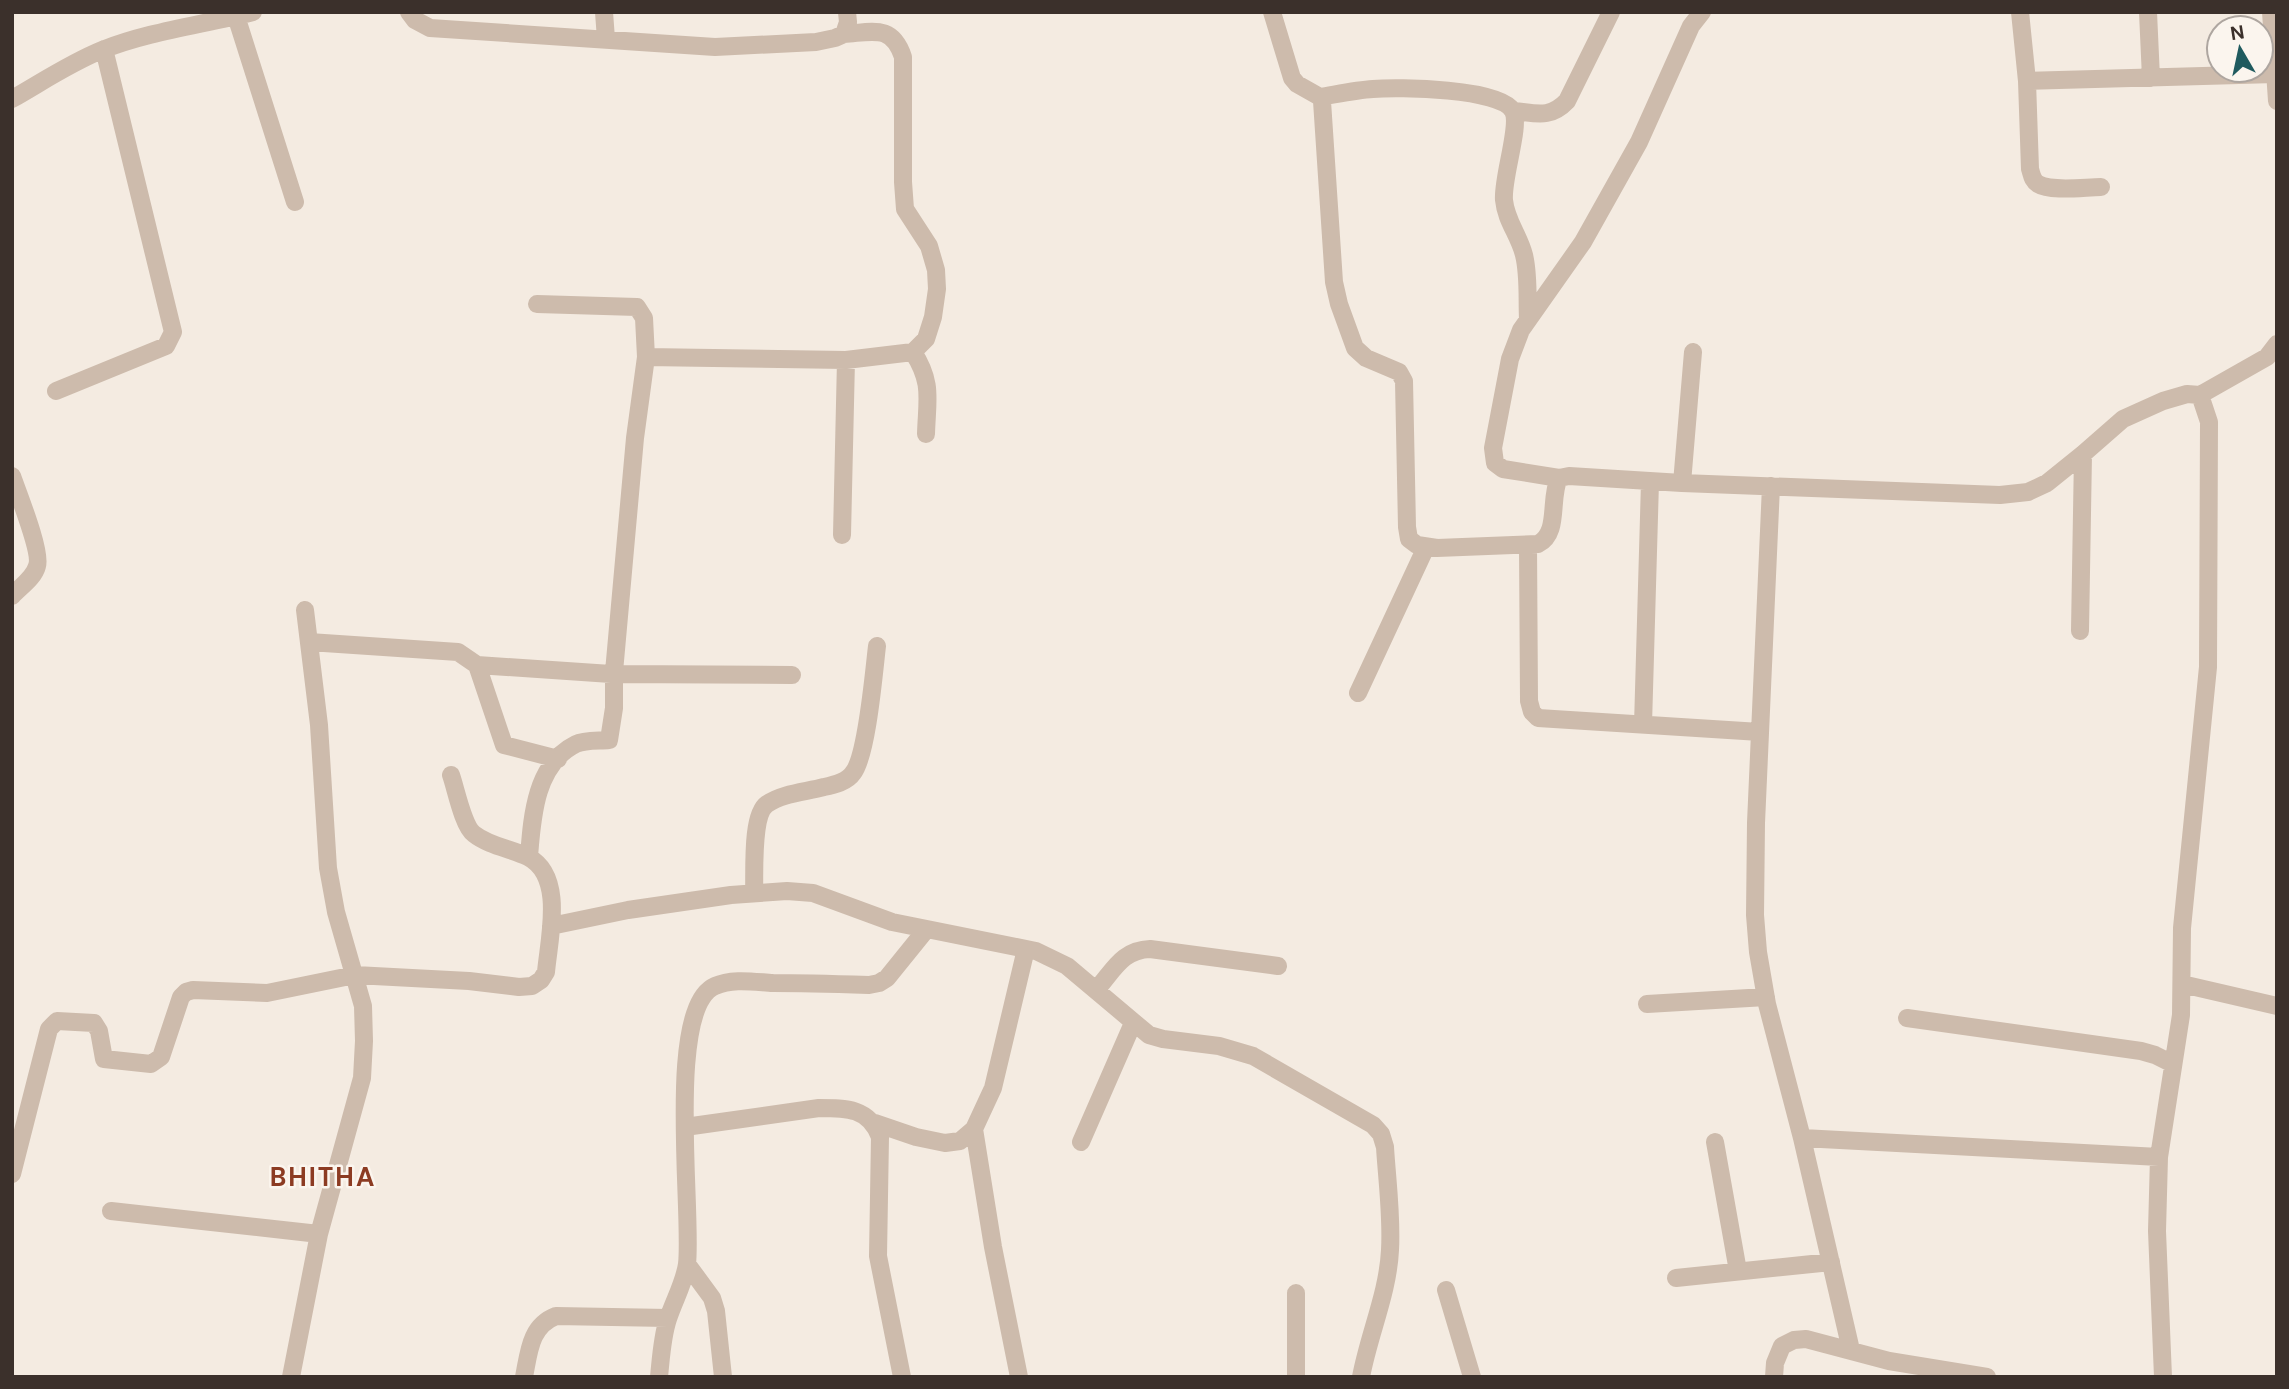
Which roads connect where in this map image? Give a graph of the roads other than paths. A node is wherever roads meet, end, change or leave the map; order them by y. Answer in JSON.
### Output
{"nodes":[{"id":1,"x":410,"y":12,"type":"edge"},
{"id":2,"x":604,"y":12,"type":"edge"},
{"id":3,"x":847,"y":12,"type":"edge"},
{"id":4,"x":1272,"y":12,"type":"edge"},
{"id":5,"x":1611,"y":12,"type":"edge"},
{"id":6,"x":1702,"y":12,"type":"edge"},
{"id":7,"x":2020,"y":12,"type":"edge"},
{"id":8,"x":2148,"y":12,"type":"edge"},
{"id":9,"x":244,"y":14,"type":"edge"},
{"id":10,"x":476,"y":21,"type":"edge"},
{"id":11,"x":844,"y":34,"type":"junction"},
{"id":12,"x":607,"y":39,"type":"junction"},
{"id":13,"x":104,"y":49,"type":"junction"},
{"id":14,"x":2275,"y":74,"type":"edge"},
{"id":15,"x":2205,"y":76,"type":"edge"},
{"id":16,"x":2151,"y":78,"type":"junction"},
{"id":17,"x":2027,"y":81,"type":"junction"},
{"id":18,"x":1310,"y":91,"type":"junction"},
{"id":19,"x":12,"y":99,"type":"edge"},
{"id":20,"x":2277,"y":101,"type":"edge"},
{"id":21,"x":1514,"y":111,"type":"junction"},
{"id":22,"x":2101,"y":187,"type":"dead end"},
{"id":23,"x":295,"y":202,"type":"dead end"},
{"id":24,"x":537,"y":304,"type":"dead end"},
{"id":25,"x":1528,"y":319,"type":"junction"},
{"id":26,"x":2277,"y":344,"type":"edge"},
{"id":27,"x":913,"y":352,"type":"junction"},
{"id":28,"x":1693,"y":352,"type":"dead end"},
{"id":29,"x":646,"y":357,"type":"junction"},
{"id":30,"x":846,"y":360,"type":"junction"},
{"id":31,"x":56,"y":391,"type":"dead end"},
{"id":32,"x":2200,"y":395,"type":"junction"},
{"id":33,"x":926,"y":434,"type":"dead end"},
{"id":34,"x":2083,"y":454,"type":"junction"},
{"id":35,"x":12,"y":476,"type":"edge"},
{"id":36,"x":1559,"y":478,"type":"junction"},
{"id":37,"x":1650,"y":482,"type":"junction"},
{"id":38,"x":1682,"y":483,"type":"junction"},
{"id":39,"x":1771,"y":486,"type":"junction"},
{"id":40,"x":842,"y":535,"type":"dead end"},
{"id":41,"x":1528,"y":545,"type":"junction"},
{"id":42,"x":1426,"y":547,"type":"junction"},
{"id":43,"x":12,"y":596,"type":"edge"},
{"id":44,"x":305,"y":610,"type":"dead end"},
{"id":45,"x":2080,"y":631,"type":"dead end"},
{"id":46,"x":309,"y":642,"type":"junction"},
{"id":47,"x":877,"y":646,"type":"dead end"},
{"id":48,"x":477,"y":665,"type":"junction"},
{"id":49,"x":614,"y":672,"type":"junction"},
{"id":50,"x":792,"y":675,"type":"dead end"},
{"id":51,"x":1358,"y":693,"type":"dead end"},
{"id":52,"x":1643,"y":725,"type":"junction"},
{"id":53,"x":1760,"y":732,"type":"junction"},
{"id":54,"x":558,"y":759,"type":"junction"},
{"id":55,"x":451,"y":775,"type":"dead end"},
{"id":56,"x":529,"y":857,"type":"junction"},
{"id":57,"x":754,"y":892,"type":"junction"},
{"id":58,"x":551,"y":926,"type":"junction"},
{"id":59,"x":925,"y":930,"type":"junction"},
{"id":60,"x":1026,"y":949,"type":"junction"},
{"id":61,"x":1279,"y":966,"type":"dead end"},
{"id":62,"x":355,"y":975,"type":"junction"},
{"id":63,"x":2182,"y":985,"type":"junction"},
{"id":64,"x":1096,"y":990,"type":"junction"},
{"id":65,"x":1766,"y":997,"type":"junction"},
{"id":66,"x":1647,"y":1004,"type":"dead end"},
{"id":67,"x":2277,"y":1006,"type":"edge"},
{"id":68,"x":1907,"y":1018,"type":"dead end"},
{"id":69,"x":1133,"y":1023,"type":"junction"},
{"id":70,"x":2173,"y":1064,"type":"junction"},
{"id":71,"x":874,"y":1123,"type":"junction"},
{"id":72,"x":685,"y":1127,"type":"junction"},
{"id":73,"x":974,"y":1129,"type":"junction"},
{"id":74,"x":1802,"y":1138,"type":"junction"},
{"id":75,"x":1082,"y":1142,"type":"dead end"},
{"id":76,"x":1715,"y":1142,"type":"dead end"},
{"id":77,"x":2159,"y":1157,"type":"junction"},
{"id":78,"x":12,"y":1174,"type":"edge"},
{"id":79,"x":111,"y":1211,"type":"dead end"},
{"id":80,"x":318,"y":1234,"type":"junction"},
{"id":81,"x":1831,"y":1262,"type":"junction"},
{"id":82,"x":687,"y":1264,"type":"junction"},
{"id":83,"x":1738,"y":1272,"type":"junction"},
{"id":84,"x":1676,"y":1278,"type":"dead end"},
{"id":85,"x":1446,"y":1290,"type":"dead end"},
{"id":86,"x":1296,"y":1293,"type":"dead end"},
{"id":87,"x":668,"y":1318,"type":"junction"},
{"id":88,"x":1851,"y":1350,"type":"junction"},
{"id":89,"x":1910,"y":1371,"type":"edge"},
{"id":90,"x":291,"y":1377,"type":"edge"},
{"id":91,"x":524,"y":1377,"type":"edge"},
{"id":92,"x":659,"y":1377,"type":"edge"},
{"id":93,"x":723,"y":1377,"type":"edge"},
{"id":94,"x":902,"y":1377,"type":"edge"},
{"id":95,"x":1019,"y":1377,"type":"edge"},
{"id":96,"x":1296,"y":1377,"type":"edge"},
{"id":97,"x":1361,"y":1377,"type":"edge"},
{"id":98,"x":1472,"y":1377,"type":"edge"},
{"id":99,"x":1774,"y":1377,"type":"edge"},
{"id":100,"x":1987,"y":1377,"type":"edge"},
{"id":101,"x":2164,"y":1377,"type":"edge"}],
"edges":[{"from":1,"to":10,"type":"street"},
{"from":2,"to":12,"type":"street"},
{"from":3,"to":11,"type":"street"},
{"from":4,"to":18,"type":"street"},
{"from":5,"to":21,"type":"street"},
{"from":6,"to":25,"type":"street"},
{"from":7,"to":17,"type":"street"},
{"from":8,"to":16,"type":"street"},
{"from":9,"to":13,"type":"street"},
{"from":9,"to":23,"type":"street"},
{"from":10,"to":12,"type":"street"},
{"from":11,"to":12,"type":"street"},
{"from":11,"to":27,"type":"street"},
{"from":13,"to":19,"type":"street"},
{"from":13,"to":31,"type":"street"},
{"from":14,"to":20,"type":"street"},
{"from":15,"to":16,"type":"street"},
{"from":16,"to":17,"type":"street"},
{"from":17,"to":22,"type":"street"},
{"from":18,"to":21,"type":"street"},
{"from":18,"to":42,"type":"street"},
{"from":21,"to":25,"type":"street"},
{"from":24,"to":29,"type":"street"},
{"from":25,"to":36,"type":"street"},
{"from":26,"to":32,"type":"street"},
{"from":27,"to":30,"type":"street"},
{"from":27,"to":33,"type":"street"},
{"from":28,"to":38,"type":"street"},
{"from":29,"to":30,"type":"street"},
{"from":29,"to":49,"type":"street"},
{"from":30,"to":40,"type":"street"},
{"from":32,"to":34,"type":"street"},
{"from":32,"to":63,"type":"street"},
{"from":34,"to":39,"type":"street"},
{"from":34,"to":45,"type":"street"},
{"from":35,"to":43,"type":"street"},
{"from":36,"to":37,"type":"street"},
{"from":36,"to":41,"type":"street"},
{"from":37,"to":38,"type":"street"},
{"from":37,"to":52,"type":"street"},
{"from":38,"to":39,"type":"street"},
{"from":39,"to":53,"type":"street"},
{"from":41,"to":42,"type":"street"},
{"from":41,"to":52,"type":"street"},
{"from":42,"to":51,"type":"street"},
{"from":44,"to":46,"type":"street"},
{"from":46,"to":48,"type":"street"},
{"from":46,"to":62,"type":"street"},
{"from":47,"to":57,"type":"street"},
{"from":48,"to":49,"type":"street"},
{"from":48,"to":54,"type":"street"},
{"from":49,"to":50,"type":"street"},
{"from":49,"to":54,"type":"street"},
{"from":52,"to":53,"type":"street"},
{"from":53,"to":65,"type":"street"},
{"from":54,"to":56,"type":"street"},
{"from":55,"to":56,"type":"street"},
{"from":56,"to":58,"type":"street"},
{"from":57,"to":58,"type":"street"},
{"from":57,"to":59,"type":"street"},
{"from":58,"to":62,"type":"street"},
{"from":59,"to":60,"type":"street"},
{"from":59,"to":72,"type":"street"},
{"from":60,"to":64,"type":"street"},
{"from":60,"to":73,"type":"street"},
{"from":61,"to":64,"type":"street"},
{"from":62,"to":78,"type":"street"},
{"from":62,"to":80,"type":"street"},
{"from":63,"to":67,"type":"street"},
{"from":63,"to":70,"type":"street"},
{"from":64,"to":69,"type":"street"},
{"from":65,"to":66,"type":"street"},
{"from":65,"to":74,"type":"street"},
{"from":68,"to":70,"type":"street"},
{"from":69,"to":75,"type":"street"},
{"from":69,"to":97,"type":"street"},
{"from":70,"to":77,"type":"street"},
{"from":71,"to":72,"type":"street"},
{"from":71,"to":73,"type":"street"},
{"from":71,"to":94,"type":"street"},
{"from":72,"to":82,"type":"street"},
{"from":73,"to":95,"type":"street"},
{"from":74,"to":77,"type":"street"},
{"from":74,"to":81,"type":"street"},
{"from":76,"to":83,"type":"street"},
{"from":77,"to":101,"type":"street"},
{"from":79,"to":80,"type":"street"},
{"from":80,"to":90,"type":"street"},
{"from":81,"to":83,"type":"street"},
{"from":81,"to":88,"type":"street"},
{"from":82,"to":87,"type":"street"},
{"from":82,"to":93,"type":"street"},
{"from":83,"to":84,"type":"street"},
{"from":85,"to":98,"type":"street"},
{"from":86,"to":96,"type":"street"},
{"from":87,"to":91,"type":"street"},
{"from":87,"to":92,"type":"street"},
{"from":88,"to":89,"type":"street"},
{"from":88,"to":99,"type":"street"},
{"from":89,"to":100,"type":"street"}]}
